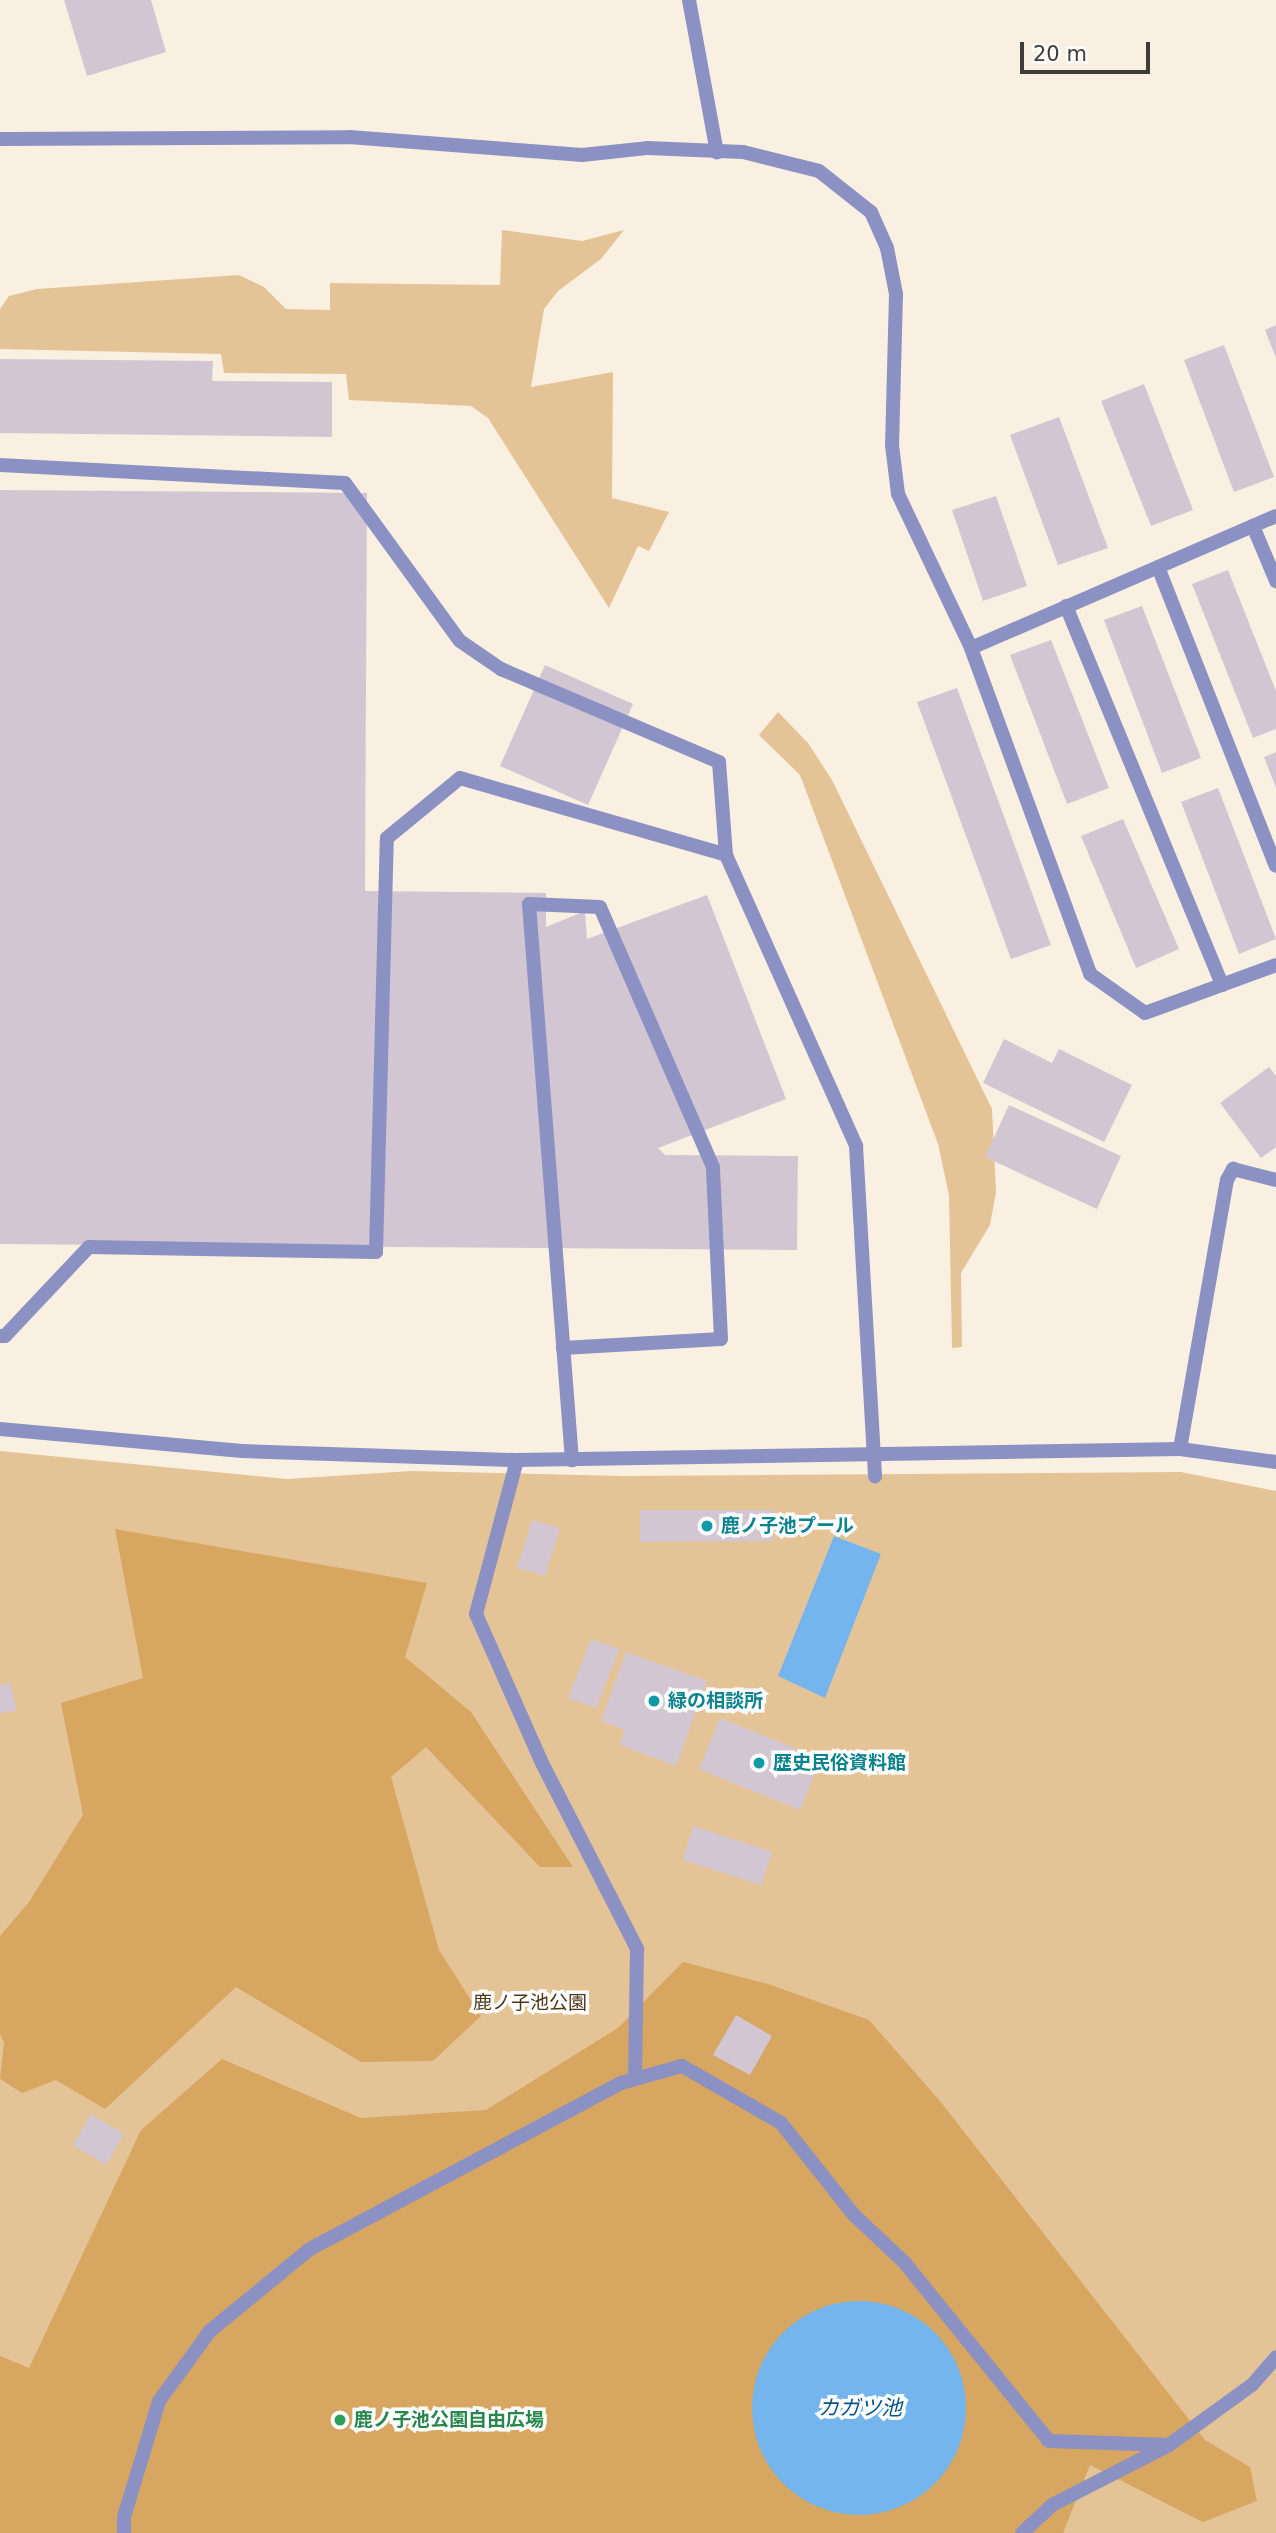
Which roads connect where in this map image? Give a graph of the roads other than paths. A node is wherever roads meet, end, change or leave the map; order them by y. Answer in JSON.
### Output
{"nodes":[{"id":1,"x":688,"y":0,"type":"edge"},
{"id":2,"x":0,"y":139,"type":"edge"},
{"id":3,"x":717,"y":152,"type":"junction"},
{"id":4,"x":0,"y":465,"type":"edge"},
{"id":5,"x":1276,"y":516,"type":"edge"},
{"id":6,"x":1253,"y":526,"type":"junction"},
{"id":7,"x":1158,"y":567,"type":"junction"},
{"id":8,"x":1276,"y":581,"type":"edge"},
{"id":9,"x":1066,"y":607,"type":"junction"},
{"id":10,"x":971,"y":648,"type":"junction"},
{"id":11,"x":726,"y":855,"type":"junction"},
{"id":12,"x":1276,"y":866,"type":"edge"},
{"id":13,"x":1276,"y":965,"type":"edge"},
{"id":14,"x":1222,"y":985,"type":"junction"},
{"id":15,"x":1276,"y":1180,"type":"edge"},
{"id":16,"x":0,"y":1336,"type":"edge"},
{"id":17,"x":563,"y":1348,"type":"junction"},
{"id":18,"x":0,"y":1429,"type":"edge"},
{"id":19,"x":1180,"y":1449,"type":"junction"},
{"id":20,"x":874,"y":1454,"type":"junction"},
{"id":21,"x":572,"y":1460,"type":"junction"},
{"id":22,"x":517,"y":1461,"type":"junction"},
{"id":23,"x":1276,"y":1462,"type":"edge"},
{"id":24,"x":875,"y":1476,"type":"dead end"},
{"id":25,"x":635,"y":2079,"type":"junction"},
{"id":26,"x":1276,"y":2357,"type":"edge"},
{"id":27,"x":1169,"y":2445,"type":"junction"},
{"id":28,"x":124,"y":2533,"type":"edge"},
{"id":29,"x":1023,"y":2533,"type":"edge"}],
"edges":[{"from":1,"to":3,"type":"street"},
{"from":2,"to":3,"type":"street"},
{"from":3,"to":10,"type":"street"},
{"from":4,"to":11,"type":"street"},
{"from":5,"to":6,"type":"street"},
{"from":6,"to":7,"type":"street"},
{"from":6,"to":8,"type":"street"},
{"from":7,"to":9,"type":"street"},
{"from":7,"to":12,"type":"street"},
{"from":9,"to":10,"type":"street"},
{"from":9,"to":14,"type":"street"},
{"from":10,"to":14,"type":"street"},
{"from":11,"to":16,"type":"street"},
{"from":11,"to":20,"type":"street"},
{"from":13,"to":14,"type":"street"},
{"from":15,"to":19,"type":"street"},
{"from":17,"to":17,"type":"street"},
{"from":17,"to":21,"type":"street"},
{"from":18,"to":22,"type":"street"},
{"from":19,"to":20,"type":"street"},
{"from":19,"to":23,"type":"street"},
{"from":20,"to":21,"type":"street"},
{"from":20,"to":24,"type":"street"},
{"from":21,"to":22,"type":"street"},
{"from":22,"to":25,"type":"street"},
{"from":25,"to":27,"type":"street"},
{"from":25,"to":28,"type":"street"},
{"from":26,"to":27,"type":"street"},
{"from":27,"to":29,"type":"street"}]}
